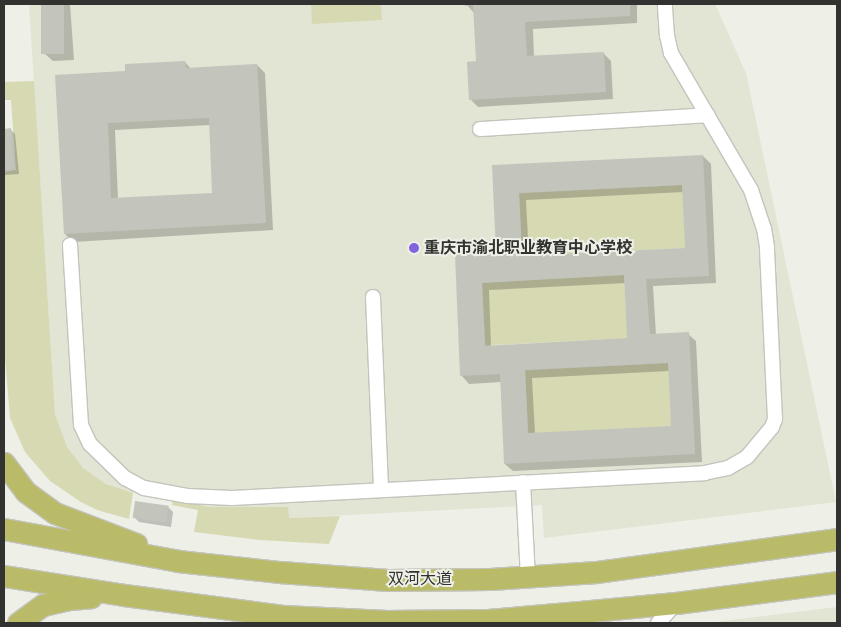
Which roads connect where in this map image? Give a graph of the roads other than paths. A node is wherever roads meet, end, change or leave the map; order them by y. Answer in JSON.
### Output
{"nodes":[{"id":1,"x":665,"y":4,"type":"edge"},
{"id":2,"x":708,"y":115,"type":"junction"},
{"id":3,"x":480,"y":129,"type":"dead end"},
{"id":4,"x":70,"y":245,"type":"dead end"},
{"id":5,"x":373,"y":297,"type":"dead end"},
{"id":6,"x":4,"y":463,"type":"edge"},
{"id":7,"x":523,"y":482,"type":"junction"},
{"id":8,"x":381,"y":490,"type":"junction"},
{"id":9,"x":4,"y":530,"type":"edge"},
{"id":10,"x":837,"y":539,"type":"edge"},
{"id":11,"x":178,"y":561,"type":"junction"},
{"id":12,"x":4,"y":576,"type":"edge"},
{"id":13,"x":528,"y":576,"type":"junction"},
{"id":14,"x":837,"y":582,"type":"edge"},
{"id":15,"x":124,"y":595,"type":"junction"},
{"id":16,"x":676,"y":603,"type":"junction"},
{"id":17,"x":586,"y":618,"type":"edge"},
{"id":18,"x":18,"y":623,"type":"edge"},
{"id":19,"x":658,"y":623,"type":"edge"}],
"edges":[{"from":1,"to":2,"type":"street"},
{"from":2,"to":3,"type":"street"},
{"from":2,"to":7,"type":"street"},
{"from":4,"to":8,"type":"street"},
{"from":5,"to":8,"type":"street"},
{"from":6,"to":11,"type":"main road"},
{"from":7,"to":8,"type":"street"},
{"from":7,"to":13,"type":"street"},
{"from":9,"to":11,"type":"main road","name":"双河大道"},
{"from":10,"to":13,"type":"main road","name":"双河大道"},
{"from":11,"to":13,"type":"main road","name":"双河大道"},
{"from":12,"to":15,"type":"main road"},
{"from":14,"to":16,"type":"main road"},
{"from":15,"to":17,"type":"main road"},
{"from":15,"to":18,"type":"main road"},
{"from":16,"to":17,"type":"main road"},
{"from":16,"to":19,"type":"street"}]}
